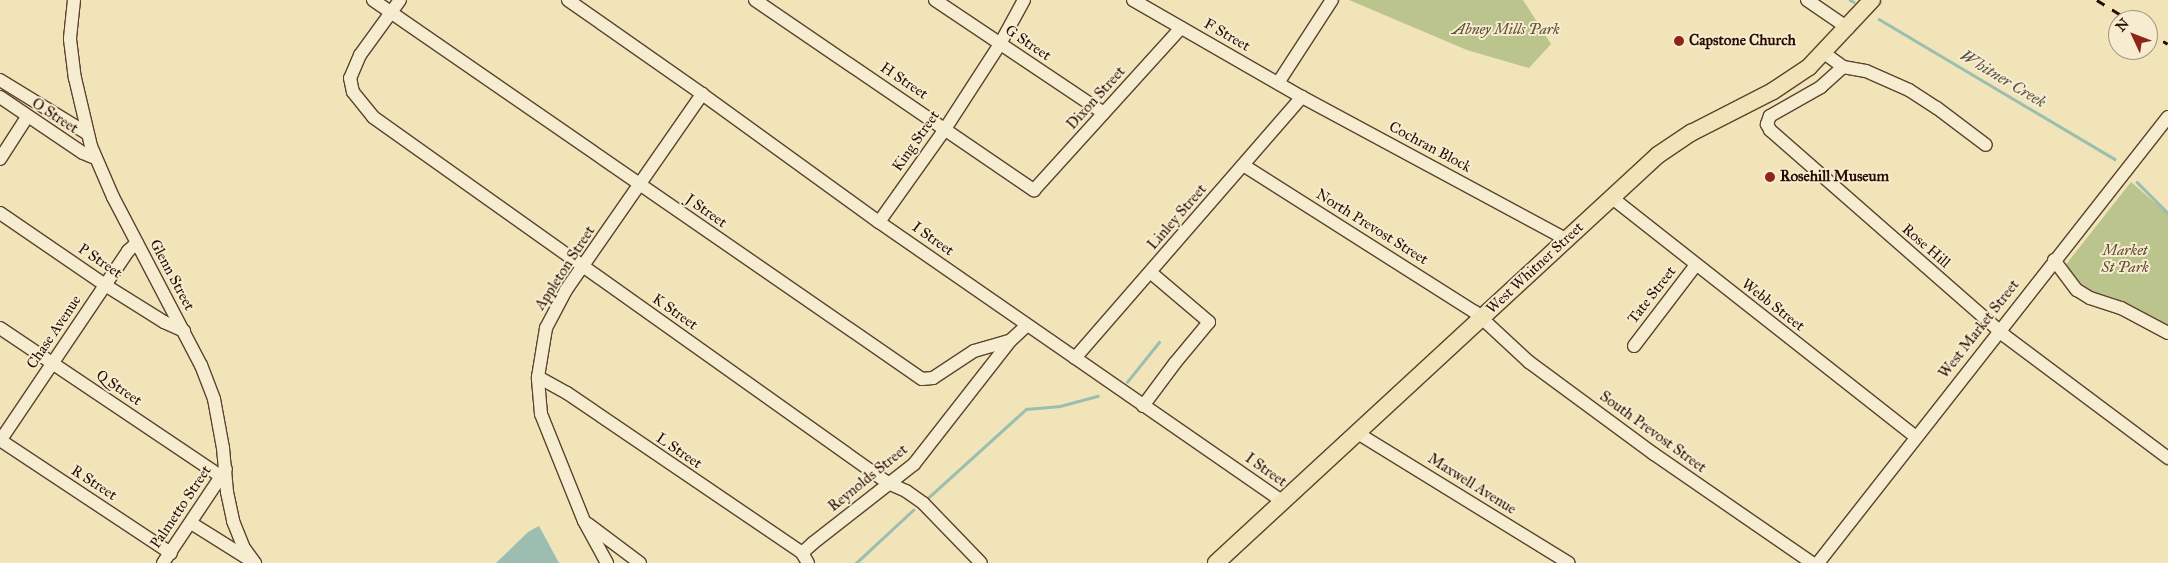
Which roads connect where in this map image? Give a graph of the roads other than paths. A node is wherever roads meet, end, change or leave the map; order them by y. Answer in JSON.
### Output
{"nodes":[{"id":1,"x":74,"y":0,"type":"edge"},
{"id":2,"x":373,"y":0,"type":"edge"},
{"id":3,"x":400,"y":0,"type":"edge"},
{"id":4,"x":568,"y":0,"type":"edge"},
{"id":5,"x":755,"y":0,"type":"edge"},
{"id":6,"x":935,"y":0,"type":"edge"},
{"id":7,"x":1024,"y":0,"type":"edge"},
{"id":8,"x":1133,"y":0,"type":"edge"},
{"id":9,"x":1332,"y":0,"type":"edge"},
{"id":10,"x":1807,"y":0,"type":"edge"},
{"id":11,"x":1872,"y":0,"type":"edge"},
{"id":12,"x":391,"y":13,"type":"junction"},
{"id":13,"x":1182,"y":28,"type":"junction"},
{"id":14,"x":1848,"y":28,"type":"junction"},
{"id":15,"x":1000,"y":44,"type":"junction"},
{"id":16,"x":1824,"y":53,"type":"junction"},
{"id":17,"x":1843,"y":67,"type":"junction"},
{"id":18,"x":0,"y":80,"type":"edge"},
{"id":19,"x":1278,"y":83,"type":"junction"},
{"id":20,"x":702,"y":94,"type":"junction"},
{"id":21,"x":0,"y":97,"type":"edge"},
{"id":22,"x":1302,"y":97,"type":"junction"},
{"id":23,"x":1104,"y":113,"type":"junction"},
{"id":24,"x":2168,"y":117,"type":"edge"},
{"id":25,"x":27,"y":118,"type":"junction"},
{"id":26,"x":945,"y":129,"type":"junction"},
{"id":27,"x":88,"y":134,"type":"junction"},
{"id":28,"x":1986,"y":145,"type":"dead end"},
{"id":29,"x":95,"y":158,"type":"junction"},
{"id":30,"x":0,"y":159,"type":"edge"},
{"id":31,"x":1243,"y":165,"type":"junction"},
{"id":32,"x":640,"y":185,"type":"junction"},
{"id":33,"x":1034,"y":190,"type":"joint"},
{"id":34,"x":1611,"y":197,"type":"junction"},
{"id":35,"x":0,"y":213,"type":"edge"},
{"id":36,"x":879,"y":222,"type":"junction"},
{"id":37,"x":1566,"y":239,"type":"junction"},
{"id":38,"x":137,"y":243,"type":"junction"},
{"id":39,"x":2054,"y":260,"type":"junction"},
{"id":40,"x":1696,"y":265,"type":"junction"},
{"id":41,"x":583,"y":267,"type":"junction"},
{"id":42,"x":1150,"y":272,"type":"junction"},
{"id":43,"x":105,"y":285,"type":"junction"},
{"id":44,"x":1482,"y":318,"type":"junction"},
{"id":45,"x":1028,"y":325,"type":"junction"},
{"id":46,"x":0,"y":328,"type":"edge"},
{"id":47,"x":1999,"y":330,"type":"junction"},
{"id":48,"x":184,"y":331,"type":"junction"},
{"id":49,"x":2168,"y":333,"type":"edge"},
{"id":50,"x":1010,"y":341,"type":"junction"},
{"id":51,"x":1634,"y":346,"type":"dead end"},
{"id":52,"x":1075,"y":358,"type":"junction"},
{"id":53,"x":52,"y":363,"type":"junction"},
{"id":54,"x":538,"y":377,"type":"junction"},
{"id":55,"x":1143,"y":406,"type":"junction"},
{"id":56,"x":1359,"y":434,"type":"junction"},
{"id":57,"x":1916,"y":437,"type":"junction"},
{"id":58,"x":0,"y":440,"type":"edge"},
{"id":59,"x":2168,"y":458,"type":"edge"},
{"id":60,"x":223,"y":472,"type":"junction"},
{"id":61,"x":888,"y":483,"type":"junction"},
{"id":62,"x":1282,"y":501,"type":"junction"},
{"id":63,"x":584,"y":521,"type":"junction"},
{"id":64,"x":191,"y":523,"type":"junction"},
{"id":65,"x":167,"y":558,"type":"edge"},
{"id":66,"x":805,"y":558,"type":"edge"},
{"id":67,"x":1223,"y":561,"type":"edge"},
{"id":68,"x":255,"y":563,"type":"edge"},
{"id":69,"x":607,"y":563,"type":"edge"},
{"id":70,"x":640,"y":563,"type":"edge"},
{"id":71,"x":981,"y":563,"type":"edge"},
{"id":72,"x":1569,"y":563,"type":"edge"},
{"id":73,"x":1812,"y":563,"type":"edge"},
{"id":74,"x":1818,"y":563,"type":"edge"}],
"edges":[{"from":1,"to":27,"type":"street","name":"Glenn Street"},
{"from":2,"to":12,"type":"street","name":"J Street"},
{"from":3,"to":12,"type":"street"},
{"from":4,"to":20,"type":"street","name":"I Street"},
{"from":5,"to":26,"type":"street","name":"H Street"},
{"from":6,"to":15,"type":"street","name":"G Street"},
{"from":7,"to":15,"type":"street","name":"King Street"},
{"from":8,"to":13,"type":"street","name":"F Street"},
{"from":9,"to":19,"type":"street"},
{"from":10,"to":14,"type":"street"},
{"from":11,"to":14,"type":"main road","name":"West Whitner Street"},
{"from":12,"to":32,"type":"street","name":"J Street"},
{"from":12,"to":41,"type":"street","name":"K Street"},
{"from":13,"to":19,"type":"street","name":"F Street"},
{"from":13,"to":23,"type":"street","name":"Dixon Street"},
{"from":14,"to":16,"type":"main road","name":"West Whitner Street"},
{"from":15,"to":23,"type":"street","name":"G Street"},
{"from":15,"to":26,"type":"street","name":"King Street"},
{"from":16,"to":17,"type":"street"},
{"from":16,"to":34,"type":"main road","name":"West Whitner Street"},
{"from":17,"to":28,"type":"street"},
{"from":17,"to":47,"type":"street","name":"Rose Hill"},
{"from":18,"to":27,"type":"street"},
{"from":19,"to":22,"type":"street","name":"Cochran Block"},
{"from":20,"to":32,"type":"street","name":"Appleton Street"},
{"from":20,"to":36,"type":"street","name":"I Street"},
{"from":21,"to":25,"type":"street","name":"O Street"},
{"from":22,"to":31,"type":"street","name":"Linley Street"},
{"from":22,"to":37,"type":"street","name":"Cochran Block"},
{"from":23,"to":33,"type":"street","name":"Dixon Street"},
{"from":24,"to":39,"type":"street","name":"West Market Street"},
{"from":25,"to":29,"type":"street","name":"O Street"},
{"from":25,"to":30,"type":"street"},
{"from":26,"to":33,"type":"street","name":"H Street"},
{"from":26,"to":36,"type":"street","name":"King Street"},
{"from":27,"to":29,"type":"street","name":"Glenn Street"},
{"from":29,"to":38,"type":"street","name":"Glenn Street"},
{"from":31,"to":42,"type":"street","name":"Linley Street"},
{"from":31,"to":44,"type":"street","name":"North Prevost Street"},
{"from":32,"to":41,"type":"street","name":"Appleton Street"},
{"from":32,"to":50,"type":"street","name":"J Street"},
{"from":34,"to":37,"type":"main road","name":"West Whitner Street"},
{"from":34,"to":40,"type":"street","name":"Webb Street"},
{"from":35,"to":43,"type":"street","name":"P Street"},
{"from":36,"to":45,"type":"street","name":"I Street"},
{"from":37,"to":44,"type":"main road","name":"West Whitner Street"},
{"from":38,"to":43,"type":"street","name":"Chase Avenue"},
{"from":38,"to":48,"type":"street","name":"Glenn Street"},
{"from":39,"to":47,"type":"street","name":"West Market Street"},
{"from":39,"to":49,"type":"street"},
{"from":40,"to":51,"type":"street","name":"Tate Street"},
{"from":40,"to":57,"type":"street","name":"Webb Street"},
{"from":41,"to":54,"type":"street","name":"Appleton Street"},
{"from":41,"to":61,"type":"street","name":"K Street"},
{"from":42,"to":52,"type":"street","name":"Linley Street"},
{"from":42,"to":55,"type":"street"},
{"from":43,"to":48,"type":"street","name":"P Street"},
{"from":43,"to":53,"type":"street","name":"Chase Avenue"},
{"from":44,"to":56,"type":"main road","name":"West Whitner Street"},
{"from":44,"to":73,"type":"street","name":"South Prevost Street"},
{"from":45,"to":50,"type":"street","name":"J Street"},
{"from":45,"to":52,"type":"street","name":"I Street"},
{"from":46,"to":53,"type":"street","name":"Q Street"},
{"from":47,"to":57,"type":"street","name":"West Market Street"},
{"from":47,"to":59,"type":"street","name":"Rose Hill"},
{"from":48,"to":60,"type":"street","name":"Glenn Street"},
{"from":50,"to":61,"type":"street","name":"Reynolds Street"},
{"from":52,"to":55,"type":"street","name":"I Street"},
{"from":53,"to":58,"type":"street","name":"Chase Avenue"},
{"from":53,"to":60,"type":"street","name":"Q Street"},
{"from":54,"to":63,"type":"street","name":"Appleton Street"},
{"from":54,"to":66,"type":"street","name":"L Street"},
{"from":55,"to":62,"type":"street","name":"I Street"},
{"from":56,"to":62,"type":"main road","name":"West Whitner Street"},
{"from":56,"to":72,"type":"street","name":"Maxwell Avenue"},
{"from":57,"to":74,"type":"street","name":"West Market Street"},
{"from":58,"to":65,"type":"street","name":"R Street"},
{"from":60,"to":64,"type":"street","name":"Palmetto Street"},
{"from":60,"to":68,"type":"street","name":"Glenn Street"},
{"from":61,"to":66,"type":"street","name":"Reynolds Street"},
{"from":61,"to":71,"type":"street","name":"K Street"},
{"from":62,"to":67,"type":"main road","name":"West Whitner Street"},
{"from":63,"to":69,"type":"street","name":"Appleton Street"},
{"from":63,"to":70,"type":"street"},
{"from":64,"to":65,"type":"street","name":"Palmetto Street"},
{"from":64,"to":68,"type":"street","name":"Glenn Street"}]}
